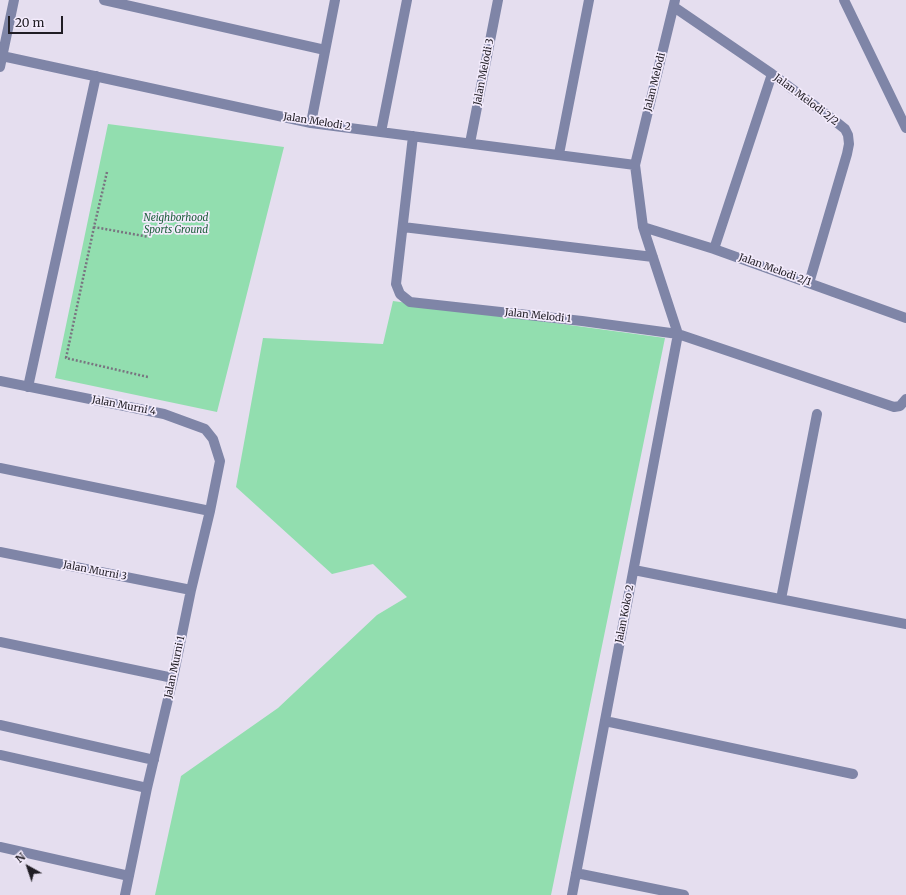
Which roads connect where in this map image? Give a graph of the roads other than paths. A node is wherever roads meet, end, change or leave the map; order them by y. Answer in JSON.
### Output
{"nodes":[{"id":1,"x":14,"y":0,"type":"edge"},
{"id":2,"x":104,"y":0,"type":"edge"},
{"id":3,"x":335,"y":0,"type":"edge"},
{"id":4,"x":408,"y":0,"type":"edge"},
{"id":5,"x":498,"y":0,"type":"edge"},
{"id":6,"x":589,"y":0,"type":"edge"},
{"id":7,"x":844,"y":0,"type":"edge"},
{"id":8,"x":675,"y":3,"type":"edge"},
{"id":9,"x":325,"y":50,"type":"junction"},
{"id":10,"x":2,"y":56,"type":"junction"},
{"id":11,"x":0,"y":67,"type":"edge"},
{"id":12,"x":772,"y":74,"type":"junction"},
{"id":13,"x":96,"y":76,"type":"junction"},
{"id":14,"x":311,"y":123,"type":"junction"},
{"id":15,"x":906,"y":128,"type":"edge"},
{"id":16,"x":381,"y":132,"type":"junction"},
{"id":17,"x":413,"y":136,"type":"junction"},
{"id":18,"x":470,"y":143,"type":"junction"},
{"id":19,"x":558,"y":154,"type":"junction"},
{"id":20,"x":635,"y":165,"type":"junction"},
{"id":21,"x":403,"y":226,"type":"junction"},
{"id":22,"x":643,"y":227,"type":"junction"},
{"id":23,"x":714,"y":248,"type":"junction"},
{"id":24,"x":653,"y":257,"type":"junction"},
{"id":25,"x":809,"y":283,"type":"junction"},
{"id":26,"x":906,"y":318,"type":"edge"},
{"id":27,"x":678,"y":334,"type":"junction"},
{"id":28,"x":0,"y":381,"type":"edge"},
{"id":29,"x":28,"y":387,"type":"junction"},
{"id":30,"x":906,"y":399,"type":"edge"},
{"id":31,"x":817,"y":414,"type":"dead end"},
{"id":32,"x":213,"y":439,"type":"joint"},
{"id":33,"x":0,"y":468,"type":"edge"},
{"id":34,"x":210,"y":511,"type":"junction"},
{"id":35,"x":0,"y":552,"type":"edge"},
{"id":36,"x":634,"y":570,"type":"junction"},
{"id":37,"x":191,"y":590,"type":"junction"},
{"id":38,"x":782,"y":599,"type":"junction"},
{"id":39,"x":906,"y":624,"type":"edge"},
{"id":40,"x":0,"y":642,"type":"edge"},
{"id":41,"x":174,"y":678,"type":"junction"},
{"id":42,"x":605,"y":721,"type":"junction"},
{"id":43,"x":0,"y":725,"type":"edge"},
{"id":44,"x":0,"y":755,"type":"edge"},
{"id":45,"x":154,"y":760,"type":"junction"},
{"id":46,"x":853,"y":774,"type":"dead end"},
{"id":47,"x":147,"y":788,"type":"junction"},
{"id":48,"x":0,"y":847,"type":"edge"},
{"id":49,"x":576,"y":873,"type":"junction"},
{"id":50,"x":129,"y":876,"type":"junction"},
{"id":51,"x":125,"y":895,"type":"edge"},
{"id":52,"x":572,"y":895,"type":"edge"},
{"id":53,"x":684,"y":895,"type":"edge"}],
"edges":[{"from":1,"to":10,"type":"street"},
{"from":2,"to":9,"type":"street"},
{"from":3,"to":9,"type":"street"},
{"from":4,"to":16,"type":"street"},
{"from":5,"to":18,"type":"street","name":"Jalan Melodi 3"},
{"from":6,"to":19,"type":"street"},
{"from":7,"to":15,"type":"street"},
{"from":8,"to":12,"type":"street","name":"Jalan Melodi 2/2"},
{"from":8,"to":20,"type":"street","name":"Jalan Melodi"},
{"from":9,"to":14,"type":"street"},
{"from":10,"to":11,"type":"street"},
{"from":10,"to":13,"type":"street","name":"Jalan Melodi 2"},
{"from":12,"to":23,"type":"street"},
{"from":12,"to":25,"type":"street","name":"Jalan Melodi 2/2"},
{"from":13,"to":14,"type":"street","name":"Jalan Melodi 2"},
{"from":13,"to":29,"type":"street"},
{"from":14,"to":16,"type":"street","name":"Jalan Melodi 2"},
{"from":16,"to":17,"type":"street","name":"Jalan Melodi 2"},
{"from":17,"to":18,"type":"street","name":"Jalan Melodi 2"},
{"from":17,"to":21,"type":"street"},
{"from":18,"to":19,"type":"street","name":"Jalan Melodi 2"},
{"from":19,"to":20,"type":"street","name":"Jalan Melodi 2"},
{"from":20,"to":22,"type":"street"},
{"from":21,"to":24,"type":"street"},
{"from":21,"to":27,"type":"street","name":"Jalan Melodi 1"},
{"from":22,"to":23,"type":"street","name":"Jalan Melodi 2/1"},
{"from":22,"to":24,"type":"street"},
{"from":23,"to":25,"type":"street","name":"Jalan Melodi 2/1"},
{"from":24,"to":27,"type":"street"},
{"from":25,"to":26,"type":"street","name":"Jalan Melodi 2/1"},
{"from":27,"to":30,"type":"street","name":"Jalan Melodi 1"},
{"from":27,"to":36,"type":"street","name":"Jalan Koko 2"},
{"from":28,"to":29,"type":"street","name":"Jalan Murni 4"},
{"from":29,"to":32,"type":"street","name":"Jalan Murni 4"},
{"from":31,"to":38,"type":"street"},
{"from":32,"to":34,"type":"street","name":"Jalan Murni 1"},
{"from":33,"to":34,"type":"street"},
{"from":34,"to":37,"type":"street","name":"Jalan Murni 1"},
{"from":35,"to":37,"type":"street","name":"Jalan Murni 3"},
{"from":36,"to":38,"type":"street"},
{"from":36,"to":42,"type":"street","name":"Jalan Koko 2"},
{"from":37,"to":41,"type":"street","name":"Jalan Murni 1"},
{"from":38,"to":39,"type":"street"},
{"from":40,"to":41,"type":"street"},
{"from":41,"to":45,"type":"street","name":"Jalan Murni 1"},
{"from":42,"to":46,"type":"street"},
{"from":42,"to":49,"type":"street","name":"Jalan Koko 2"},
{"from":43,"to":45,"type":"street"},
{"from":44,"to":47,"type":"street"},
{"from":45,"to":47,"type":"street","name":"Jalan Murni 1"},
{"from":47,"to":50,"type":"street","name":"Jalan Murni 1"},
{"from":48,"to":50,"type":"street"},
{"from":49,"to":52,"type":"street","name":"Jalan Koko 2"},
{"from":49,"to":53,"type":"street"},
{"from":50,"to":51,"type":"street","name":"Jalan Murni 1"}]}
